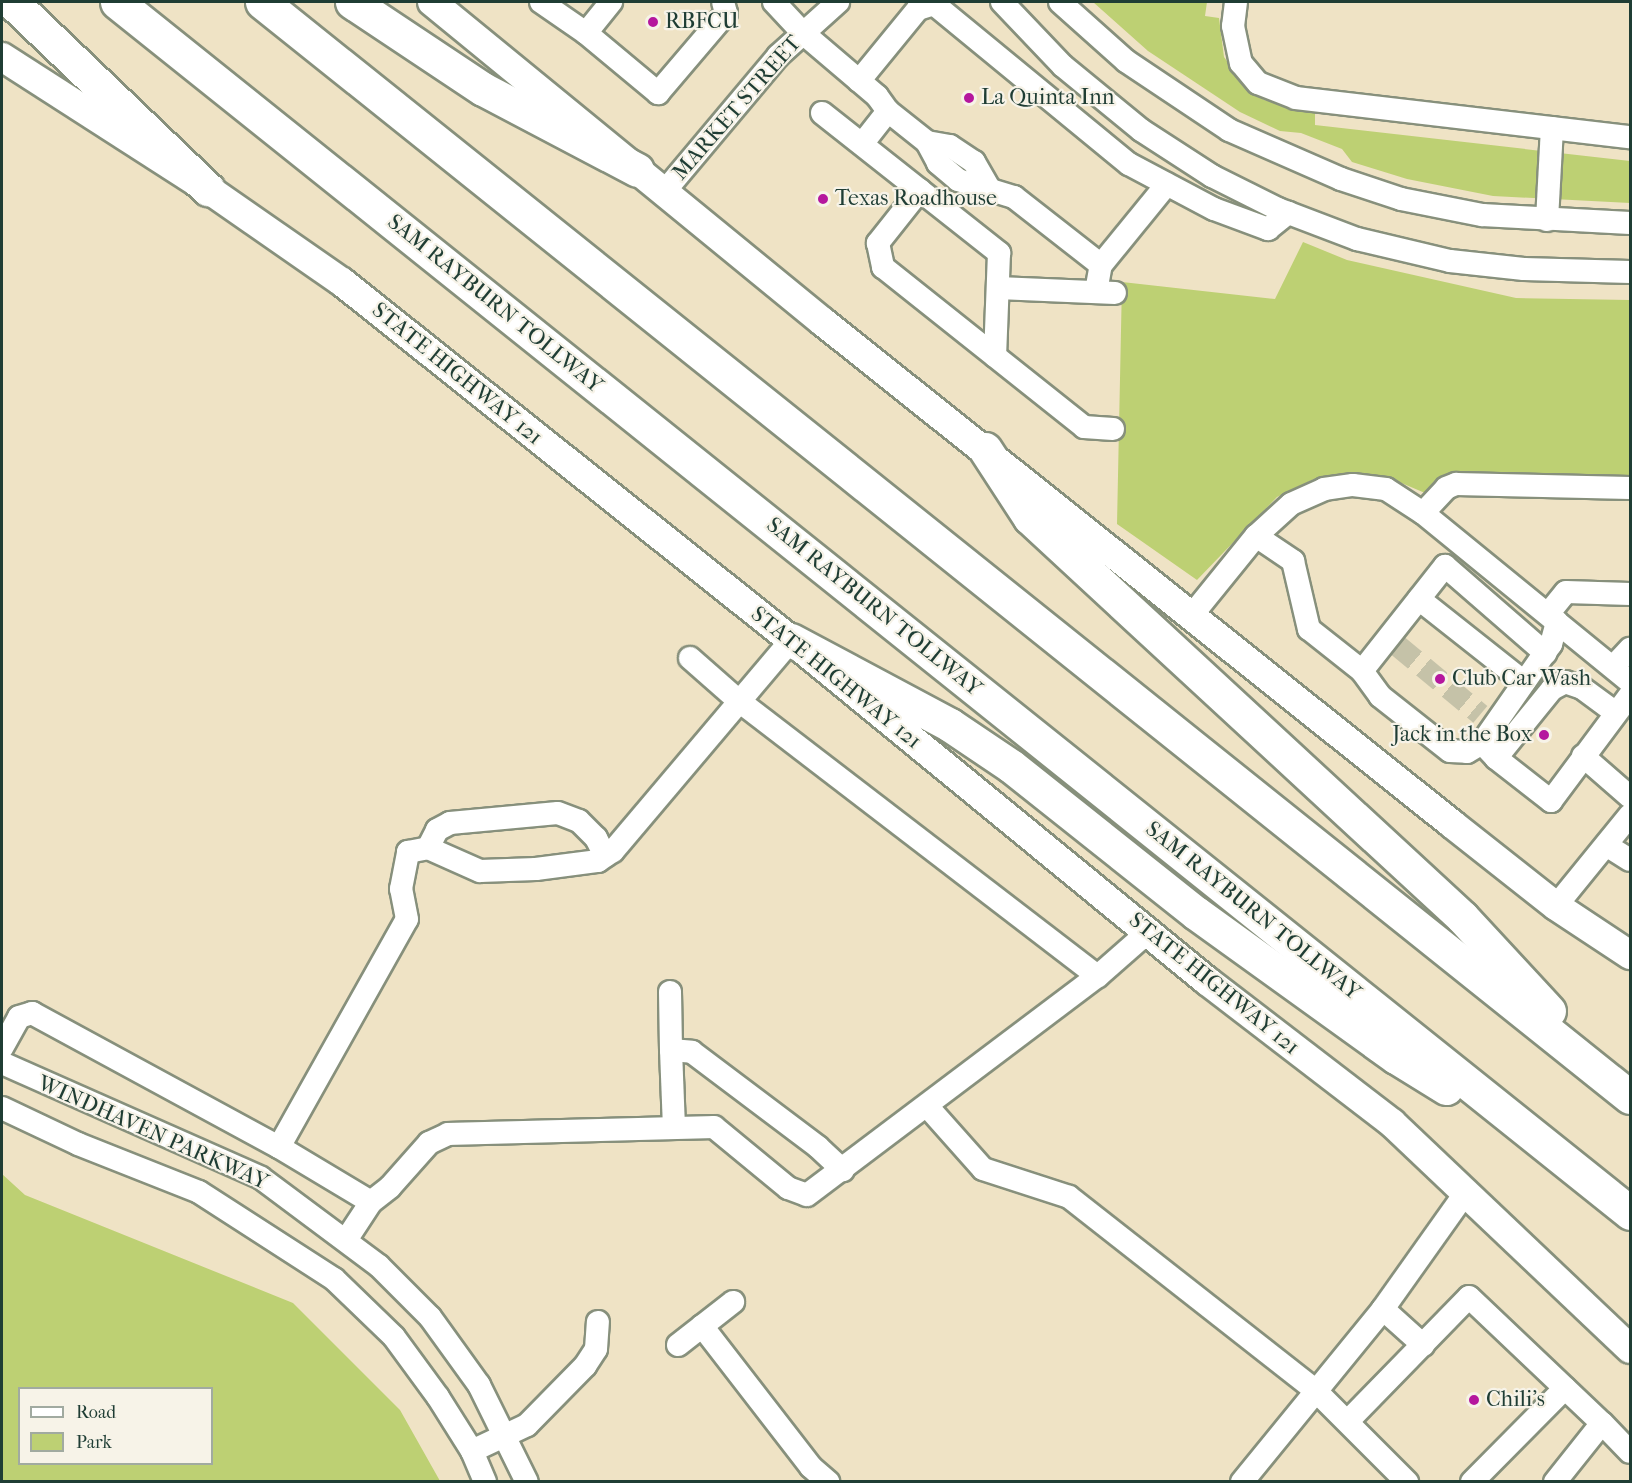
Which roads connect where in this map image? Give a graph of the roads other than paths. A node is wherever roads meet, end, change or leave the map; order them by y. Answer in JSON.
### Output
{"nodes":[{"id":1,"x":12,"y":2,"type":"edge"},
{"id":2,"x":117,"y":2,"type":"edge"},
{"id":3,"x":262,"y":2,"type":"edge"},
{"id":4,"x":352,"y":2,"type":"edge"},
{"id":5,"x":432,"y":2,"type":"edge"},
{"id":6,"x":541,"y":2,"type":"edge"},
{"id":7,"x":611,"y":2,"type":"edge"},
{"id":8,"x":723,"y":2,"type":"edge"},
{"id":9,"x":774,"y":2,"type":"edge"},
{"id":10,"x":838,"y":2,"type":"edge"},
{"id":11,"x":1002,"y":2,"type":"edge"},
{"id":12,"x":1060,"y":2,"type":"edge"},
{"id":13,"x":1236,"y":2,"type":"edge"},
{"id":14,"x":586,"y":33,"type":"junction"},
{"id":15,"x":803,"y":33,"type":"junction"},
{"id":16,"x":2,"y":57,"type":"edge"},
{"id":17,"x":859,"y":81,"type":"junction"},
{"id":18,"x":888,"y":111,"type":"junction"},
{"id":19,"x":822,"y":112,"type":"dead end"},
{"id":20,"x":1552,"y":128,"type":"junction"},
{"id":21,"x":1630,"y":137,"type":"edge"},
{"id":22,"x":862,"y":144,"type":"junction"},
{"id":23,"x":637,"y":170,"type":"junction"},
{"id":24,"x":1167,"y":184,"type":"junction"},
{"id":25,"x":208,"y":189,"type":"junction"},
{"id":26,"x":920,"y":190,"type":"junction"},
{"id":27,"x":664,"y":192,"type":"junction"},
{"id":28,"x":1288,"y":213,"type":"junction"},
{"id":29,"x":1547,"y":220,"type":"junction"},
{"id":30,"x":1630,"y":223,"type":"edge"},
{"id":31,"x":1101,"y":265,"type":"junction"},
{"id":32,"x":1630,"y":272,"type":"edge"},
{"id":33,"x":998,"y":288,"type":"junction"},
{"id":34,"x":995,"y":356,"type":"junction"},
{"id":35,"x":1113,"y":429,"type":"dead end"},
{"id":36,"x":985,"y":449,"type":"junction"},
{"id":37,"x":1630,"y":488,"type":"edge"},
{"id":38,"x":1424,"y":513,"type":"junction"},
{"id":39,"x":1256,"y":536,"type":"junction"},
{"id":40,"x":1630,"y":594,"type":"edge"},
{"id":41,"x":1419,"y":599,"type":"junction"},
{"id":42,"x":1192,"y":615,"type":"junction"},
{"id":43,"x":1552,"y":618,"type":"junction"},
{"id":44,"x":791,"y":640,"type":"junction"},
{"id":45,"x":1630,"y":649,"type":"edge"},
{"id":46,"x":1545,"y":653,"type":"junction"},
{"id":47,"x":690,"y":658,"type":"dead end"},
{"id":48,"x":1613,"y":667,"type":"junction"},
{"id":49,"x":1362,"y":671,"type":"junction"},
{"id":50,"x":1630,"y":681,"type":"edge"},
{"id":51,"x":1524,"y":682,"type":"junction"},
{"id":52,"x":1630,"y":695,"type":"edge"},
{"id":53,"x":739,"y":702,"type":"junction"},
{"id":54,"x":1616,"y":713,"type":"junction"},
{"id":55,"x":1488,"y":735,"type":"junction"},
{"id":56,"x":1583,"y":756,"type":"junction"},
{"id":57,"x":1630,"y":797,"type":"edge"},
{"id":58,"x":1630,"y":815,"type":"edge"},
{"id":59,"x":1606,"y":845,"type":"junction"},
{"id":60,"x":428,"y":848,"type":"junction"},
{"id":61,"x":605,"y":856,"type":"junction"},
{"id":62,"x":1630,"y":860,"type":"edge"},
{"id":63,"x":1556,"y":906,"type":"junction"},
{"id":64,"x":1148,"y":932,"type":"junction"},
{"id":65,"x":1630,"y":955,"type":"edge"},
{"id":66,"x":1098,"y":976,"type":"junction"},
{"id":67,"x":670,"y":992,"type":"dead end"},
{"id":68,"x":2,"y":1048,"type":"edge"},
{"id":69,"x":671,"y":1050,"type":"junction"},
{"id":70,"x":2,"y":1063,"type":"edge"},
{"id":71,"x":1625,"y":1093,"type":"edge"},
{"id":72,"x":927,"y":1106,"type":"junction"},
{"id":73,"x":2,"y":1108,"type":"edge"},
{"id":74,"x":674,"y":1128,"type":"junction"},
{"id":75,"x":279,"y":1147,"type":"junction"},
{"id":76,"x":843,"y":1170,"type":"junction"},
{"id":77,"x":1576,"y":1170,"type":"junction"},
{"id":78,"x":1466,"y":1192,"type":"junction"},
{"id":79,"x":371,"y":1202,"type":"junction"},
{"id":80,"x":1630,"y":1213,"type":"edge"},
{"id":81,"x":346,"y":1240,"type":"junction"},
{"id":82,"x":733,"y":1302,"type":"dead end"},
{"id":83,"x":1383,"y":1309,"type":"junction"},
{"id":84,"x":598,"y":1322,"type":"dead end"},
{"id":85,"x":702,"y":1326,"type":"junction"},
{"id":86,"x":678,"y":1345,"type":"dead end"},
{"id":87,"x":1423,"y":1345,"type":"junction"},
{"id":88,"x":1630,"y":1349,"type":"edge"},
{"id":89,"x":1565,"y":1388,"type":"junction"},
{"id":90,"x":1316,"y":1391,"type":"junction"},
{"id":91,"x":1348,"y":1421,"type":"junction"},
{"id":92,"x":1602,"y":1423,"type":"junction"},
{"id":93,"x":506,"y":1435,"type":"junction"},
{"id":94,"x":472,"y":1451,"type":"junction"},
{"id":95,"x":1630,"y":1452,"type":"edge"},
{"id":96,"x":485,"y":1482,"type":"edge"},
{"id":97,"x":527,"y":1482,"type":"edge"},
{"id":98,"x":828,"y":1482,"type":"edge"},
{"id":99,"x":1242,"y":1482,"type":"edge"},
{"id":100,"x":1407,"y":1482,"type":"edge"},
{"id":101,"x":1472,"y":1482,"type":"edge"},
{"id":102,"x":1555,"y":1482,"type":"edge"}],
"edges":[{"from":1,"to":25,"type":"highway"},
{"from":2,"to":77,"type":"highway","name":"SAM RAYBURN TOLLWAY"},
{"from":3,"to":71,"type":"highway"},
{"from":4,"to":23,"type":"highway"},
{"from":5,"to":23,"type":"main road"},
{"from":6,"to":14,"type":"street"},
{"from":7,"to":14,"type":"street"},
{"from":8,"to":14,"type":"street"},
{"from":9,"to":15,"type":"street"},
{"from":10,"to":15,"type":"street","name":"MARKET STREET"},
{"from":11,"to":28,"type":"street"},
{"from":12,"to":29,"type":"street"},
{"from":13,"to":20,"type":"street"},
{"from":15,"to":17,"type":"street"},
{"from":15,"to":27,"type":"street","name":"MARKET STREET"},
{"from":16,"to":25,"type":"main road","name":"STATE HIGHWAY 121"},
{"from":17,"to":18,"type":"street"},
{"from":17,"to":24,"type":"street"},
{"from":18,"to":22,"type":"street"},
{"from":18,"to":31,"type":"street"},
{"from":19,"to":22,"type":"street"},
{"from":20,"to":21,"type":"street"},
{"from":20,"to":29,"type":"street"},
{"from":22,"to":26,"type":"street"},
{"from":23,"to":27,"type":"main road"},
{"from":24,"to":28,"type":"street"},
{"from":24,"to":31,"type":"street"},
{"from":25,"to":44,"type":"main road","name":"STATE HIGHWAY 121"},
{"from":26,"to":33,"type":"street"},
{"from":26,"to":34,"type":"street"},
{"from":27,"to":36,"type":"main road"},
{"from":28,"to":32,"type":"street"},
{"from":29,"to":30,"type":"street"},
{"from":31,"to":33,"type":"street"},
{"from":33,"to":34,"type":"street"},
{"from":34,"to":35,"type":"street"},
{"from":36,"to":42,"type":"main road"},
{"from":36,"to":71,"type":"highway"},
{"from":37,"to":38,"type":"street"},
{"from":38,"to":39,"type":"street"},
{"from":38,"to":43,"type":"street"},
{"from":39,"to":42,"type":"street"},
{"from":39,"to":49,"type":"street"},
{"from":40,"to":43,"type":"street"},
{"from":41,"to":46,"type":"street"},
{"from":41,"to":49,"type":"street"},
{"from":41,"to":51,"type":"street"},
{"from":42,"to":63,"type":"main road"},
{"from":43,"to":46,"type":"street"},
{"from":43,"to":48,"type":"street"},
{"from":44,"to":53,"type":"street"},
{"from":44,"to":64,"type":"main road","name":"STATE HIGHWAY 121"},
{"from":44,"to":77,"type":"highway"},
{"from":45,"to":48,"type":"street"},
{"from":46,"to":51,"type":"street"},
{"from":47,"to":53,"type":"street"},
{"from":48,"to":50,"type":"street"},
{"from":49,"to":55,"type":"street"},
{"from":51,"to":55,"type":"street"},
{"from":52,"to":54,"type":"street"},
{"from":53,"to":61,"type":"street"},
{"from":53,"to":66,"type":"street"},
{"from":54,"to":55,"type":"street"},
{"from":54,"to":56,"type":"street"},
{"from":55,"to":56,"type":"street"},
{"from":56,"to":57,"type":"street"},
{"from":58,"to":59,"type":"street"},
{"from":59,"to":62,"type":"street"},
{"from":59,"to":63,"type":"street"},
{"from":60,"to":61,"type":"street"},
{"from":60,"to":61,"type":"street"},
{"from":60,"to":75,"type":"street"},
{"from":63,"to":65,"type":"main road"},
{"from":64,"to":66,"type":"street"},
{"from":64,"to":78,"type":"main road","name":"STATE HIGHWAY 121"},
{"from":66,"to":72,"type":"street"},
{"from":67,"to":69,"type":"street"},
{"from":68,"to":75,"type":"street"},
{"from":69,"to":74,"type":"street"},
{"from":69,"to":76,"type":"street"},
{"from":70,"to":81,"type":"street","name":"WINDHAVEN PARKWAY"},
{"from":72,"to":76,"type":"street"},
{"from":72,"to":90,"type":"street"},
{"from":73,"to":94,"type":"street","name":"WINDHAVEN PARKWAY"},
{"from":74,"to":76,"type":"street"},
{"from":74,"to":79,"type":"street"},
{"from":75,"to":79,"type":"street"},
{"from":77,"to":80,"type":"highway","name":"SAM RAYBURN TOLLWAY"},
{"from":78,"to":83,"type":"street"},
{"from":78,"to":88,"type":"main road","name":"STATE HIGHWAY 121"},
{"from":79,"to":81,"type":"street"},
{"from":81,"to":93,"type":"street","name":"WINDHAVEN PARKWAY"},
{"from":82,"to":85,"type":"street"},
{"from":83,"to":87,"type":"street"},
{"from":83,"to":90,"type":"street"},
{"from":84,"to":93,"type":"street"},
{"from":85,"to":86,"type":"street"},
{"from":85,"to":98,"type":"street"},
{"from":87,"to":89,"type":"street"},
{"from":87,"to":91,"type":"street"},
{"from":89,"to":92,"type":"street"},
{"from":89,"to":101,"type":"street"},
{"from":90,"to":91,"type":"street"},
{"from":90,"to":99,"type":"street"},
{"from":91,"to":100,"type":"street"},
{"from":92,"to":95,"type":"street"},
{"from":92,"to":102,"type":"street"},
{"from":93,"to":94,"type":"street"},
{"from":93,"to":97,"type":"street","name":"WINDHAVEN PARKWAY"},
{"from":94,"to":96,"type":"street","name":"WINDHAVEN PARKWAY"}]}
